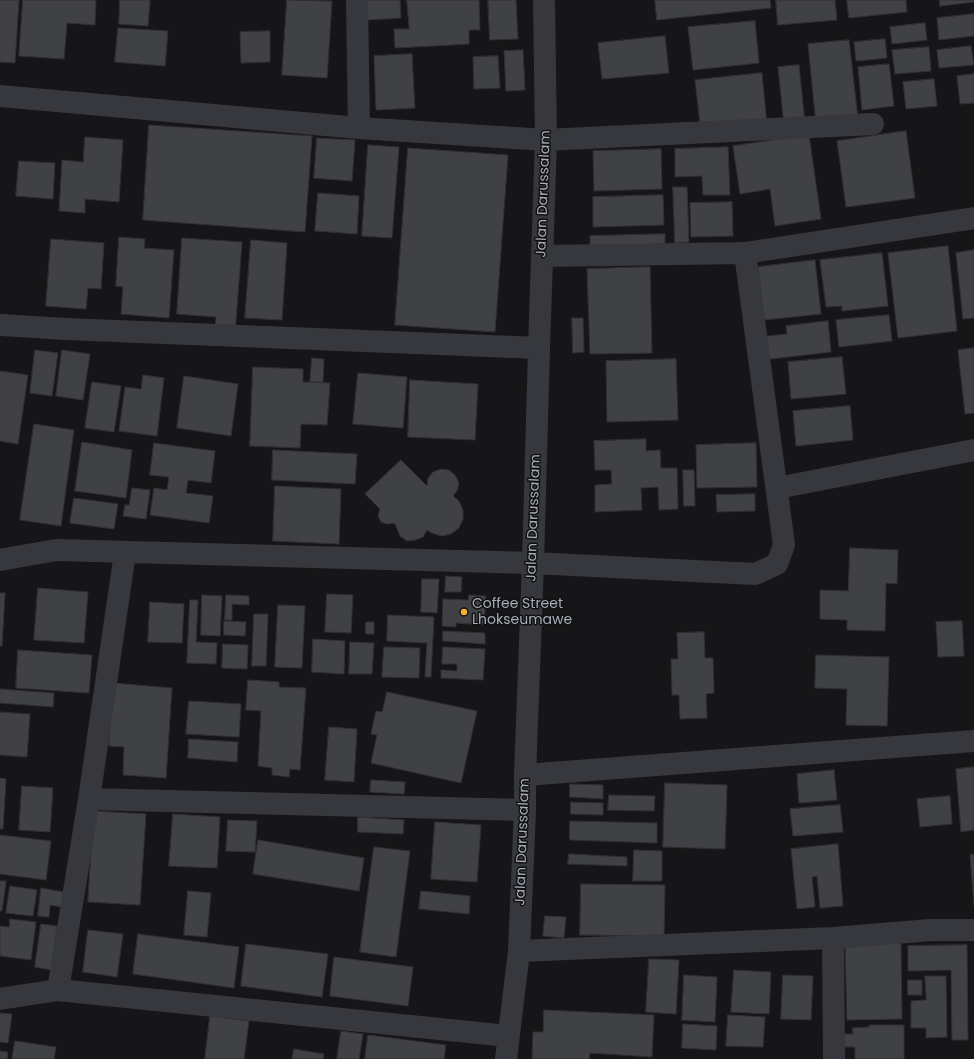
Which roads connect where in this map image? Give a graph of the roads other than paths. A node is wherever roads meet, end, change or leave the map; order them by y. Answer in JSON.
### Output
{"nodes":[{"id":1,"x":357,"y":0,"type":"edge"},
{"id":2,"x":544,"y":0,"type":"edge"},
{"id":3,"x":0,"y":96,"type":"edge"},
{"id":4,"x":873,"y":124,"type":"dead end"},
{"id":5,"x":360,"y":128,"type":"junction"},
{"id":6,"x":546,"y":140,"type":"junction"},
{"id":7,"x":974,"y":218,"type":"edge"},
{"id":8,"x":745,"y":253,"type":"junction"},
{"id":9,"x":542,"y":256,"type":"junction"},
{"id":10,"x":0,"y":325,"type":"edge"},
{"id":11,"x":539,"y":348,"type":"junction"},
{"id":12,"x":974,"y":450,"type":"edge"},
{"id":13,"x":777,"y":488,"type":"junction"},
{"id":14,"x":125,"y":553,"type":"junction"},
{"id":15,"x":0,"y":560,"type":"edge"},
{"id":16,"x":533,"y":563,"type":"junction"},
{"id":17,"x":974,"y":741,"type":"edge"},
{"id":18,"x":524,"y":775,"type":"junction"},
{"id":19,"x":88,"y":799,"type":"junction"},
{"id":20,"x":525,"y":810,"type":"junction"},
{"id":21,"x":974,"y":930,"type":"edge"},
{"id":22,"x":833,"y":938,"type":"junction"},
{"id":23,"x":519,"y":951,"type":"junction"},
{"id":24,"x":58,"y":990,"type":"junction"},
{"id":25,"x":0,"y":999,"type":"edge"},
{"id":26,"x":508,"y":1036,"type":"junction"},
{"id":27,"x":506,"y":1059,"type":"edge"},
{"id":28,"x":834,"y":1059,"type":"edge"}],
"edges":[{"from":1,"to":5,"type":"street"},
{"from":2,"to":6,"type":"street","name":"Jalan Darussalam"},
{"from":3,"to":5,"type":"street"},
{"from":4,"to":6,"type":"street"},
{"from":5,"to":6,"type":"street"},
{"from":6,"to":9,"type":"street","name":"Jalan Darussalam"},
{"from":7,"to":8,"type":"street"},
{"from":8,"to":9,"type":"street"},
{"from":8,"to":13,"type":"street"},
{"from":9,"to":11,"type":"street","name":"Jalan Darussalam"},
{"from":10,"to":11,"type":"street"},
{"from":11,"to":16,"type":"street","name":"Jalan Darussalam"},
{"from":12,"to":13,"type":"street"},
{"from":13,"to":16,"type":"street"},
{"from":14,"to":15,"type":"street"},
{"from":14,"to":16,"type":"street"},
{"from":14,"to":19,"type":"street"},
{"from":16,"to":18,"type":"street","name":"Jalan Darussalam"},
{"from":17,"to":18,"type":"street"},
{"from":18,"to":20,"type":"street","name":"Jalan Darussalam"},
{"from":19,"to":20,"type":"street"},
{"from":19,"to":24,"type":"street"},
{"from":20,"to":23,"type":"street","name":"Jalan Darussalam"},
{"from":21,"to":22,"type":"street"},
{"from":22,"to":23,"type":"street"},
{"from":22,"to":28,"type":"street"},
{"from":23,"to":26,"type":"street","name":"Jalan Darussalam"},
{"from":24,"to":25,"type":"street"},
{"from":24,"to":26,"type":"street"},
{"from":26,"to":27,"type":"street","name":"Jalan Darussalam"}]}
